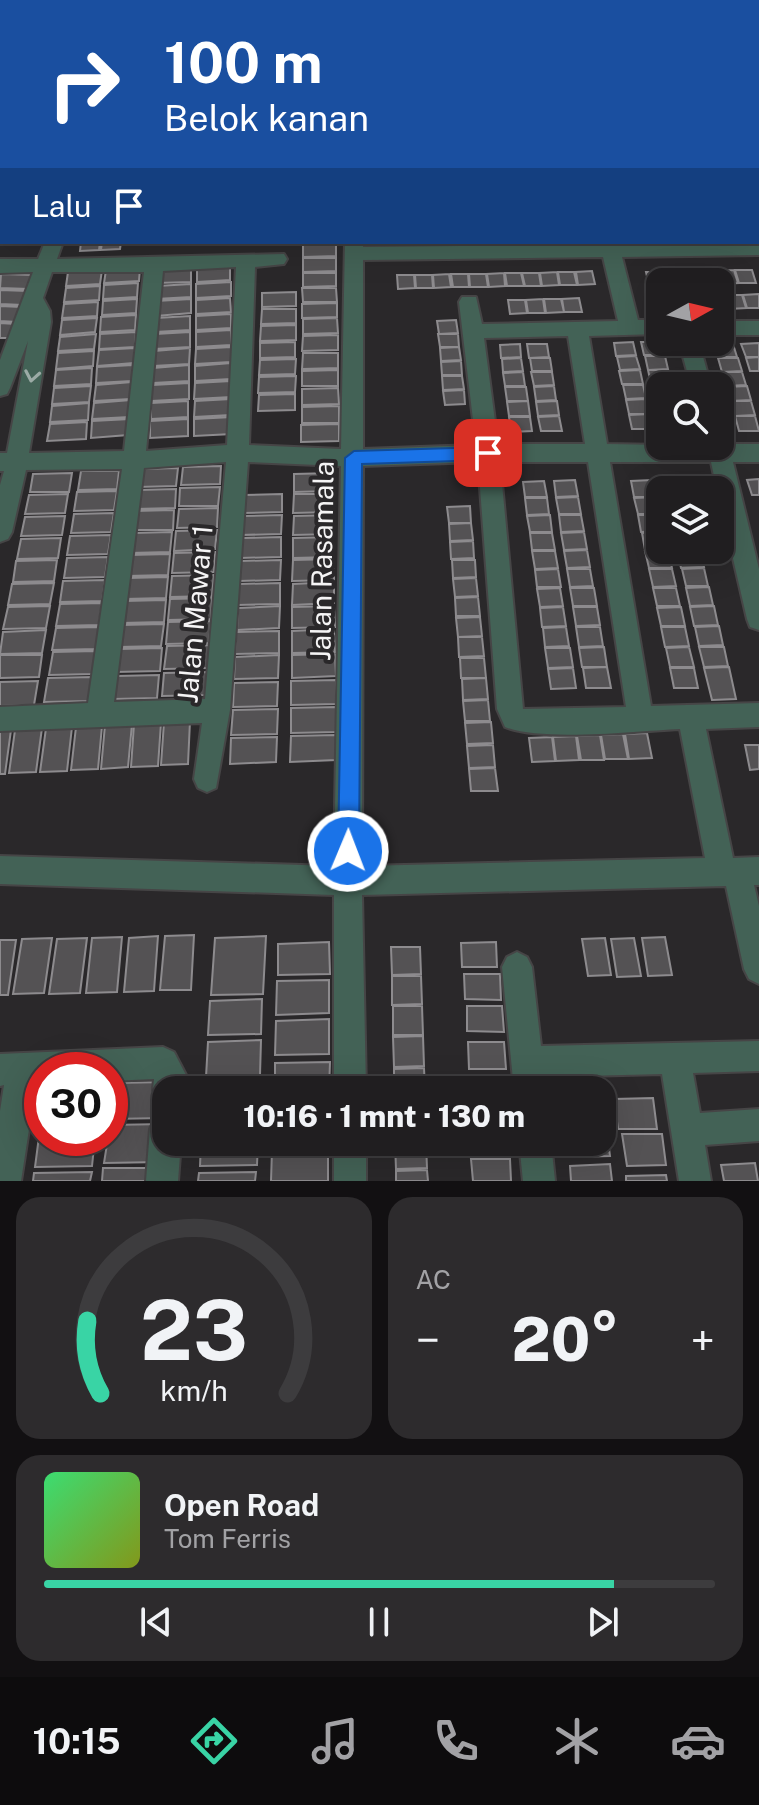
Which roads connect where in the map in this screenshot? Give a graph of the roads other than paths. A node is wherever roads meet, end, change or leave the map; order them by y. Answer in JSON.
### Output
{"nodes":[{"id":1,"x":53,"y":244,"type":"edge"},
{"id":2,"x":354,"y":248,"type":"edge"},
{"id":3,"x":759,"y":249,"type":"edge"},
{"id":4,"x":611,"y":250,"type":"junction"},
{"id":5,"x":277,"y":259,"type":"dead end"},
{"id":6,"x":246,"y":260,"type":"junction"},
{"id":7,"x":45,"y":264,"type":"junction"},
{"id":8,"x":154,"y":265,"type":"junction"},
{"id":9,"x":0,"y":266,"type":"edge"},
{"id":10,"x":35,"y":301,"type":"junction"},
{"id":11,"x":469,"y":302,"type":"dead end"},
{"id":12,"x":577,"y":327,"type":"junction"},
{"id":13,"x":630,"y":327,"type":"junction"},
{"id":14,"x":646,"y":327,"type":"edge"},
{"id":15,"x":734,"y":328,"type":"edge"},
{"id":16,"x":759,"y":328,"type":"edge"},
{"id":17,"x":473,"y":331,"type":"junction"},
{"id":18,"x":0,"y":388,"type":"edge"},
{"id":19,"x":734,"y":451,"type":"edge"},
{"id":20,"x":239,"y":453,"type":"junction"},
{"id":21,"x":488,"y":453,"type":"junction"},
{"id":22,"x":646,"y":453,"type":"edge"},
{"id":23,"x":759,"y":453,"type":"edge"},
{"id":24,"x":601,"y":455,"type":"junction"},
{"id":25,"x":354,"y":458,"type":"junction"},
{"id":26,"x":134,"y":460,"type":"junction"},
{"id":27,"x":721,"y":460,"type":"edge"},
{"id":28,"x":8,"y":462,"type":"edge"},
{"id":29,"x":0,"y":532,"type":"edge"},
{"id":30,"x":759,"y":619,"type":"edge"},
{"id":31,"x":217,"y":710,"type":"junction"},
{"id":32,"x":100,"y":713,"type":"junction"},
{"id":33,"x":759,"y":715,"type":"edge"},
{"id":34,"x":691,"y":718,"type":"junction"},
{"id":35,"x":0,"y":719,"type":"edge"},
{"id":36,"x":641,"y":721,"type":"junction"},
{"id":37,"x":207,"y":779,"type":"dead end"},
{"id":38,"x":0,"y":870,"type":"edge"},
{"id":39,"x":740,"y":871,"type":"edge"},
{"id":40,"x":348,"y":881,"type":"junction"},
{"id":41,"x":517,"y":967,"type":"dead end"},
{"id":42,"x":759,"y":969,"type":"edge"},
{"id":43,"x":759,"y":1056,"type":"edge"},
{"id":44,"x":675,"y":1059,"type":"junction"},
{"id":45,"x":170,"y":1076,"type":"edge"},
{"id":46,"x":350,"y":1076,"type":"edge"},
{"id":47,"x":529,"y":1076,"type":"edge"},
{"id":48,"x":10,"y":1079,"type":"edge"},
{"id":49,"x":759,"y":1125,"type":"edge"},
{"id":50,"x":687,"y":1130,"type":"junction"},
{"id":51,"x":164,"y":1156,"type":"edge"},
{"id":52,"x":350,"y":1156,"type":"edge"},
{"id":53,"x":536,"y":1156,"type":"edge"},
{"id":54,"x":5,"y":1181,"type":"edge"},
{"id":55,"x":162,"y":1181,"type":"edge"},
{"id":56,"x":350,"y":1181,"type":"edge"},
{"id":57,"x":539,"y":1181,"type":"edge"},
{"id":58,"x":695,"y":1181,"type":"edge"}],
"edges":[{"from":1,"to":7,"type":"street"},
{"from":2,"to":4,"type":"street"},
{"from":2,"to":25,"type":"street","name":"Jalan Rasamala"},
{"from":3,"to":4,"type":"street"},
{"from":4,"to":13,"type":"street"},
{"from":5,"to":6,"type":"street"},
{"from":6,"to":8,"type":"street"},
{"from":6,"to":20,"type":"street","name":"Jalan Mawar 1"},
{"from":7,"to":8,"type":"street"},
{"from":7,"to":9,"type":"street"},
{"from":7,"to":10,"type":"street"},
{"from":8,"to":26,"type":"street"},
{"from":10,"to":18,"type":"street"},
{"from":10,"to":28,"type":"street","one_way":true},
{"from":11,"to":17,"type":"street"},
{"from":12,"to":13,"type":"street"},
{"from":12,"to":17,"type":"street"},
{"from":12,"to":24,"type":"street"},
{"from":13,"to":14,"type":"street"},
{"from":15,"to":16,"type":"street"},
{"from":17,"to":21,"type":"street"},
{"from":19,"to":23,"type":"street"},
{"from":20,"to":25,"type":"street"},
{"from":20,"to":26,"type":"street"},
{"from":20,"to":31,"type":"street","name":"Jalan Mawar 1"},
{"from":21,"to":24,"type":"street"},
{"from":21,"to":25,"type":"street"},
{"from":21,"to":36,"type":"street"},
{"from":22,"to":24,"type":"street"},
{"from":24,"to":36,"type":"street"},
{"from":25,"to":40,"type":"street","name":"Jalan Rasamala"},
{"from":26,"to":28,"type":"street"},
{"from":26,"to":32,"type":"street"},
{"from":27,"to":30,"type":"street"},
{"from":28,"to":29,"type":"street"},
{"from":31,"to":32,"type":"street"},
{"from":31,"to":37,"type":"street","name":"Jalan Mawar 1"},
{"from":32,"to":35,"type":"street"},
{"from":33,"to":34,"type":"street"},
{"from":34,"to":36,"type":"street"},
{"from":34,"to":39,"type":"street"},
{"from":38,"to":40,"type":"street"},
{"from":39,"to":40,"type":"street"},
{"from":39,"to":42,"type":"street"},
{"from":40,"to":46,"type":"street","name":"Jalan Rasamala"},
{"from":41,"to":47,"type":"street"},
{"from":43,"to":44,"type":"street"},
{"from":44,"to":47,"type":"street"},
{"from":44,"to":50,"type":"street"},
{"from":45,"to":48,"type":"street"},
{"from":48,"to":54,"type":"street"},
{"from":49,"to":50,"type":"street"},
{"from":50,"to":58,"type":"street"},
{"from":51,"to":55,"type":"street"},
{"from":52,"to":56,"type":"street"},
{"from":53,"to":57,"type":"street"}]}
